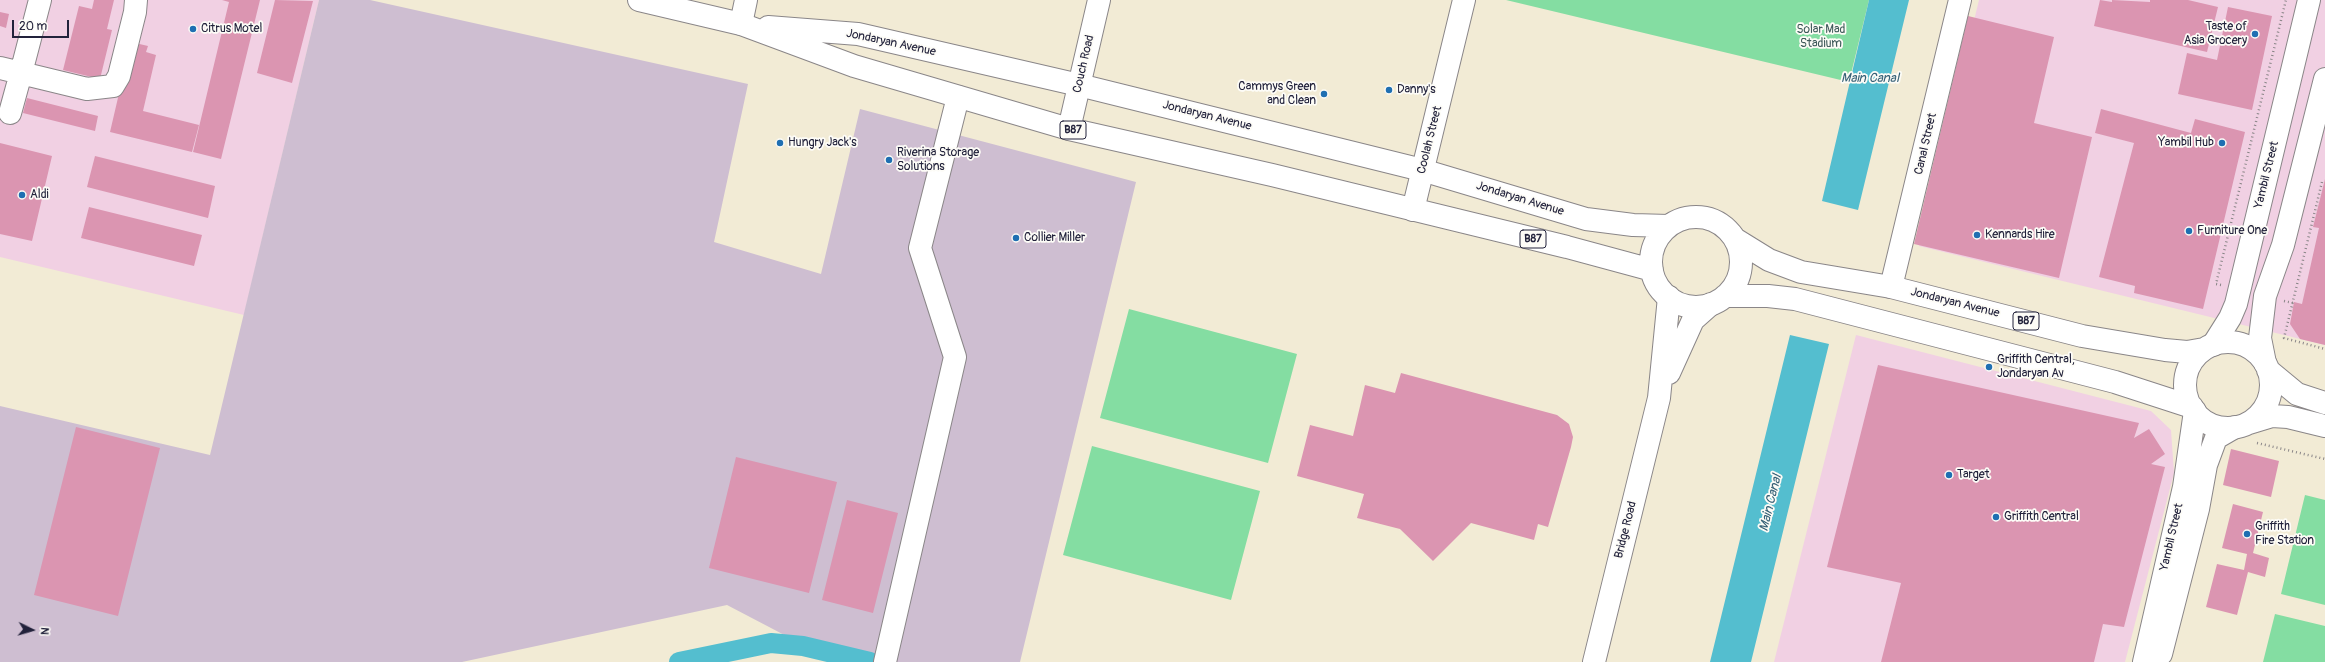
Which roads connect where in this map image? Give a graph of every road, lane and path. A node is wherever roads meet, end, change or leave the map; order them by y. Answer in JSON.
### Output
{"nodes":[{"id":1,"x":40,"y":0,"type":"edge"},
{"id":2,"x":136,"y":0,"type":"edge"},
{"id":3,"x":639,"y":0,"type":"edge"},
{"id":4,"x":746,"y":0,"type":"edge"},
{"id":5,"x":1100,"y":0,"type":"edge"},
{"id":6,"x":1464,"y":0,"type":"edge"},
{"id":7,"x":1960,"y":0,"type":"edge"},
{"id":8,"x":2286,"y":0,"type":"edge"},
{"id":9,"x":2309,"y":0,"type":"edge"},
{"id":10,"x":740,"y":24,"type":"junction"},
{"id":11,"x":10,"y":70,"type":"edge"},
{"id":12,"x":2325,"y":79,"type":"edge"},
{"id":13,"x":1079,"y":85,"type":"junction"},
{"id":14,"x":958,"y":97,"type":"junction"},
{"id":15,"x":10,"y":113,"type":"dead end"},
{"id":16,"x":1069,"y":129,"type":"junction"},
{"id":17,"x":1422,"y":170,"type":"junction"},
{"id":18,"x":2323,"y":177,"type":"dead end"},
{"id":19,"x":1413,"y":210,"type":"junction"},
{"id":20,"x":1669,"y":226,"type":"junction"},
{"id":21,"x":1735,"y":238,"type":"junction"},
{"id":22,"x":1652,"y":270,"type":"junction"},
{"id":23,"x":2216,"y":284,"type":"dead end"},
{"id":24,"x":1892,"y":287,"type":"junction"},
{"id":25,"x":1669,"y":298,"type":"junction"},
{"id":26,"x":1718,"y":300,"type":"junction"},
{"id":27,"x":2209,"y":347,"type":"junction"},
{"id":28,"x":2325,"y":349,"type":"edge"},
{"id":29,"x":2267,"y":367,"type":"junction"},
{"id":30,"x":1659,"y":398,"type":"junction"},
{"id":31,"x":2325,"y":403,"type":"edge"},
{"id":32,"x":2193,"y":409,"type":"junction"},
{"id":33,"x":2325,"y":426,"type":"edge"},
{"id":34,"x":2243,"y":431,"type":"junction"},
{"id":35,"x":2325,"y":459,"type":"edge"},
{"id":36,"x":887,"y":653,"type":"edge"},
{"id":37,"x":1594,"y":662,"type":"edge"},
{"id":38,"x":2144,"y":662,"type":"edge"},
{"id":39,"x":2159,"y":662,"type":"edge"}],
"edges":[{"from":1,"to":11,"type":"main road"},
{"from":2,"to":11,"type":"main road"},
{"from":3,"to":10,"type":"main road","name":"Jondaryan Avenue","number":"B87"},
{"from":4,"to":10,"type":"main road"},
{"from":5,"to":13,"type":"main road","name":"Couch Road"},
{"from":6,"to":17,"type":"main road","name":"Coolah Street"},
{"from":7,"to":24,"type":"main road","name":"Canal Street"},
{"from":8,"to":23,"type":"path"},
{"from":9,"to":27,"type":"main road","name":"Yambil Street"},
{"from":10,"to":13,"type":"main road","name":"Jondaryan Avenue","number":"B87"},
{"from":10,"to":14,"type":"main road","name":"Jondaryan Avenue","number":"B87"},
{"from":11,"to":15,"type":"main road"},
{"from":12,"to":29,"type":"main road"},
{"from":13,"to":16,"type":"main road","name":"Couch Road"},
{"from":13,"to":17,"type":"main road","name":"Jondaryan Avenue","number":"B87"},
{"from":14,"to":16,"type":"main road","name":"Jondaryan Avenue","number":"B87"},
{"from":14,"to":36,"type":"main road"},
{"from":16,"to":19,"type":"main road","name":"Jondaryan Avenue","number":"B87"},
{"from":17,"to":19,"type":"main road","name":"Coolah Street"},
{"from":17,"to":20,"type":"main road","name":"Jondaryan Avenue","number":"B87"},
{"from":18,"to":28,"type":"path"},
{"from":19,"to":22,"type":"main road","name":"Jondaryan Avenue","number":"B87"},
{"from":20,"to":21,"type":"main road","number":"B87"},
{"from":20,"to":22,"type":"main road","number":"B87"},
{"from":21,"to":24,"type":"main road","name":"Jondaryan Avenue","number":"B87"},
{"from":21,"to":26,"type":"main road","number":"B87"},
{"from":22,"to":25,"type":"main road","number":"B87"},
{"from":24,"to":27,"type":"main road","name":"Jondaryan Avenue","number":"B87"},
{"from":25,"to":26,"type":"main road"},
{"from":25,"to":30,"type":"main road","name":"Bridge Road"},
{"from":26,"to":30,"type":"main road","name":"Bridge Road"},
{"from":26,"to":32,"type":"main road"},
{"from":27,"to":29,"type":"main road","number":"B87"},
{"from":27,"to":32,"type":"main road"},
{"from":29,"to":31,"type":"main road","number":"B87"},
{"from":29,"to":34,"type":"main road"},
{"from":30,"to":37,"type":"main road","name":"Bridge Road"},
{"from":32,"to":34,"type":"main road"},
{"from":32,"to":38,"type":"main road","name":"Yambil Street"},
{"from":33,"to":34,"type":"main road"},
{"from":34,"to":35,"type":"path"},
{"from":34,"to":39,"type":"main road","name":"Yambil Street"}]}
